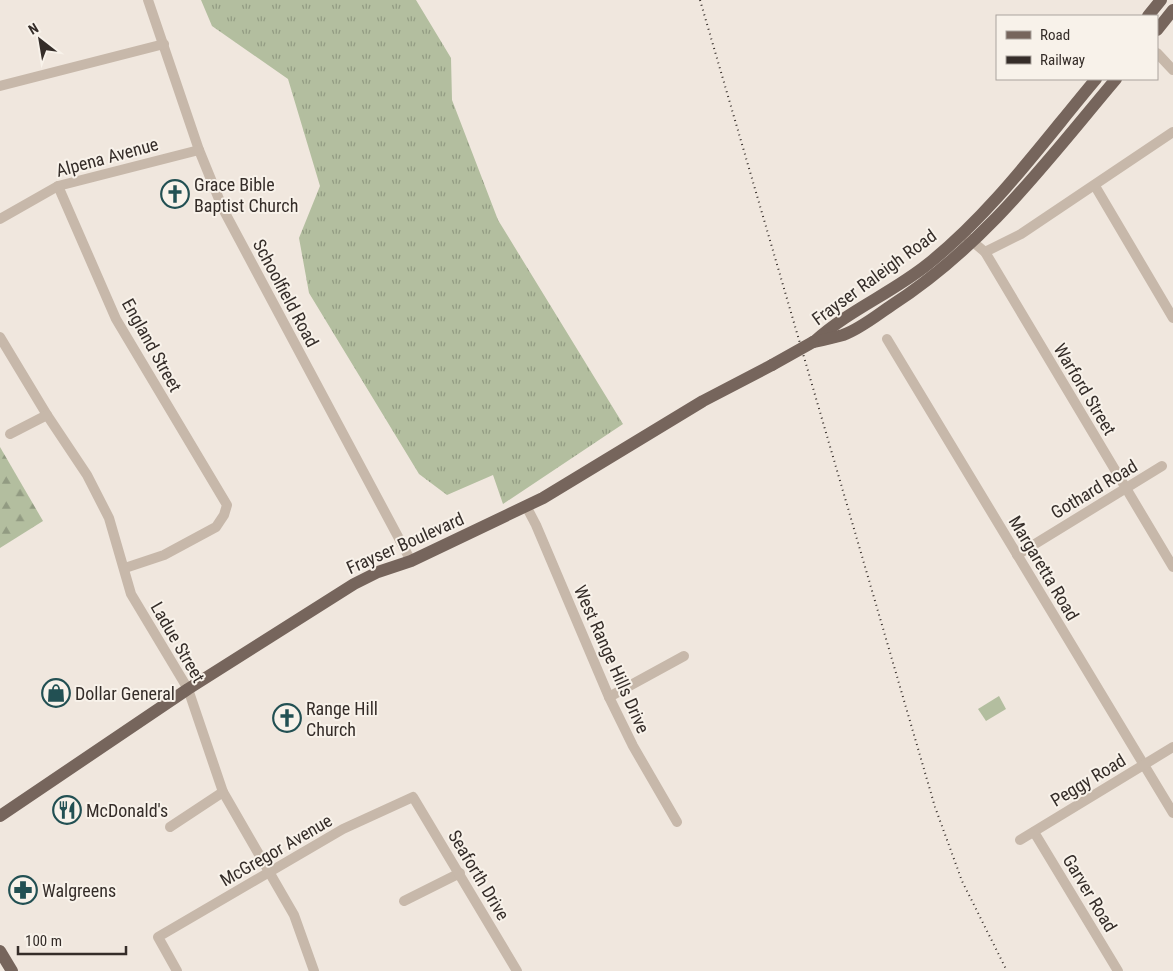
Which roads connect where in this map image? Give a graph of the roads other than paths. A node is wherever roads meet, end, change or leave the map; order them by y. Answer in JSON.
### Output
{"nodes":[{"id":1,"x":148,"y":0,"type":"edge"},
{"id":2,"x":1161,"y":0,"type":"edge"},
{"id":3,"x":1173,"y":10,"type":"edge"},
{"id":4,"x":1149,"y":15,"type":"edge"},
{"id":5,"x":1158,"y":29,"type":"edge"},
{"id":6,"x":164,"y":44,"type":"junction"},
{"id":7,"x":1158,"y":54,"type":"edge"},
{"id":8,"x":1173,"y":70,"type":"edge"},
{"id":9,"x":1095,"y":80,"type":"edge"},
{"id":10,"x":1115,"y":80,"type":"edge"},
{"id":11,"x":0,"y":86,"type":"edge"},
{"id":12,"x":1173,"y":132,"type":"edge"},
{"id":13,"x":200,"y":150,"type":"junction"},
{"id":14,"x":58,"y":186,"type":"junction"},
{"id":15,"x":1095,"y":186,"type":"junction"},
{"id":16,"x":0,"y":219,"type":"edge"},
{"id":17,"x":963,"y":232,"type":"junction"},
{"id":18,"x":974,"y":243,"type":"junction"},
{"id":19,"x":985,"y":252,"type":"junction"},
{"id":20,"x":1173,"y":318,"type":"edge"},
{"id":21,"x":0,"y":337,"type":"edge"},
{"id":22,"x":887,"y":339,"type":"dead end"},
{"id":23,"x":813,"y":342,"type":"junction"},
{"id":24,"x":47,"y":415,"type":"junction"},
{"id":25,"x":10,"y":434,"type":"dead end"},
{"id":26,"x":1162,"y":466,"type":"dead end"},
{"id":27,"x":1125,"y":488,"type":"junction"},
{"id":28,"x":526,"y":506,"type":"junction"},
{"id":29,"x":1017,"y":555,"type":"junction"},
{"id":30,"x":411,"y":561,"type":"junction"},
{"id":31,"x":1173,"y":567,"type":"edge"},
{"id":32,"x":125,"y":568,"type":"junction"},
{"id":33,"x":684,"y":656,"type":"dead end"},
{"id":34,"x":188,"y":689,"type":"junction"},
{"id":35,"x":609,"y":697,"type":"junction"},
{"id":36,"x":1173,"y":747,"type":"edge"},
{"id":37,"x":1144,"y":765,"type":"junction"},
{"id":38,"x":223,"y":792,"type":"junction"},
{"id":39,"x":413,"y":797,"type":"joint"},
{"id":40,"x":1173,"y":813,"type":"edge"},
{"id":41,"x":0,"y":816,"type":"edge"},
{"id":42,"x":677,"y":822,"type":"dead end"},
{"id":43,"x":170,"y":827,"type":"dead end"},
{"id":44,"x":1034,"y":832,"type":"junction"},
{"id":45,"x":1020,"y":840,"type":"dead end"},
{"id":46,"x":270,"y":871,"type":"junction"},
{"id":47,"x":460,"y":873,"type":"junction"},
{"id":48,"x":404,"y":901,"type":"dead end"},
{"id":49,"x":0,"y":951,"type":"edge"},
{"id":50,"x":12,"y":971,"type":"edge"},
{"id":51,"x":177,"y":971,"type":"edge"},
{"id":52,"x":314,"y":971,"type":"edge"},
{"id":53,"x":517,"y":971,"type":"edge"},
{"id":54,"x":1118,"y":971,"type":"edge"}],
"edges":[{"from":1,"to":6,"type":"street","name":"Schoolfield Road"},
{"from":2,"to":4,"type":"main road"},
{"from":3,"to":5,"type":"main road"},
{"from":6,"to":11,"type":"street"},
{"from":6,"to":13,"type":"street","name":"Schoolfield Road"},
{"from":7,"to":8,"type":"street"},
{"from":9,"to":17,"type":"main road","name":"Frayser Raleigh Road"},
{"from":10,"to":18,"type":"main road","name":"Frayser Raleigh Road"},
{"from":12,"to":15,"type":"street"},
{"from":13,"to":14,"type":"street","name":"Alpena Avenue"},
{"from":13,"to":30,"type":"street","name":"Schoolfield Road"},
{"from":14,"to":16,"type":"street","name":"Alpena Avenue"},
{"from":14,"to":32,"type":"street","name":"England Street"},
{"from":15,"to":19,"type":"street"},
{"from":15,"to":20,"type":"street"},
{"from":17,"to":18,"type":"street","name":"Warford Street"},
{"from":17,"to":23,"type":"main road","name":"Frayser Raleigh Road"},
{"from":18,"to":19,"type":"street","name":"Warford Street"},
{"from":18,"to":23,"type":"main road","name":"Frayser Raleigh Road"},
{"from":19,"to":27,"type":"street","name":"Warford Street"},
{"from":21,"to":24,"type":"street","name":"Ladue Street"},
{"from":22,"to":29,"type":"street","name":"Margaretta Road"},
{"from":23,"to":28,"type":"main road","name":"Frayser Boulevard","bridge":true},
{"from":24,"to":25,"type":"street"},
{"from":24,"to":32,"type":"street","name":"Ladue Street"},
{"from":26,"to":27,"type":"street","name":"Gothard Road"},
{"from":27,"to":29,"type":"street","name":"Gothard Road"},
{"from":27,"to":31,"type":"street","name":"Warford Street"},
{"from":28,"to":30,"type":"main road","name":"Frayser Boulevard"},
{"from":28,"to":35,"type":"street","name":"West Range Hills Drive"},
{"from":29,"to":37,"type":"street","name":"Margaretta Road"},
{"from":30,"to":34,"type":"main road","name":"Frayser Boulevard"},
{"from":32,"to":34,"type":"street","name":"Ladue Street"},
{"from":33,"to":35,"type":"street"},
{"from":34,"to":38,"type":"street","name":"Ladue Street"},
{"from":34,"to":41,"type":"main road","name":"Frayser Boulevard"},
{"from":35,"to":42,"type":"street","name":"West Range Hills Drive"},
{"from":36,"to":37,"type":"street","name":"Peggy Road"},
{"from":37,"to":40,"type":"street","name":"Margaretta Road"},
{"from":37,"to":44,"type":"street","name":"Peggy Road"},
{"from":38,"to":43,"type":"street"},
{"from":38,"to":46,"type":"street","name":"Ladue Street"},
{"from":39,"to":46,"type":"street","name":"McGregor Avenue"},
{"from":39,"to":47,"type":"street","name":"Seaforth Drive"},
{"from":44,"to":45,"type":"street","name":"Peggy Road"},
{"from":44,"to":54,"type":"street","name":"Garver Road"},
{"from":46,"to":51,"type":"street","name":"McGregor Avenue"},
{"from":46,"to":52,"type":"street","name":"Ladue Street"},
{"from":47,"to":48,"type":"street"},
{"from":47,"to":53,"type":"street","name":"Seaforth Drive"},
{"from":49,"to":50,"type":"main road"}]}
